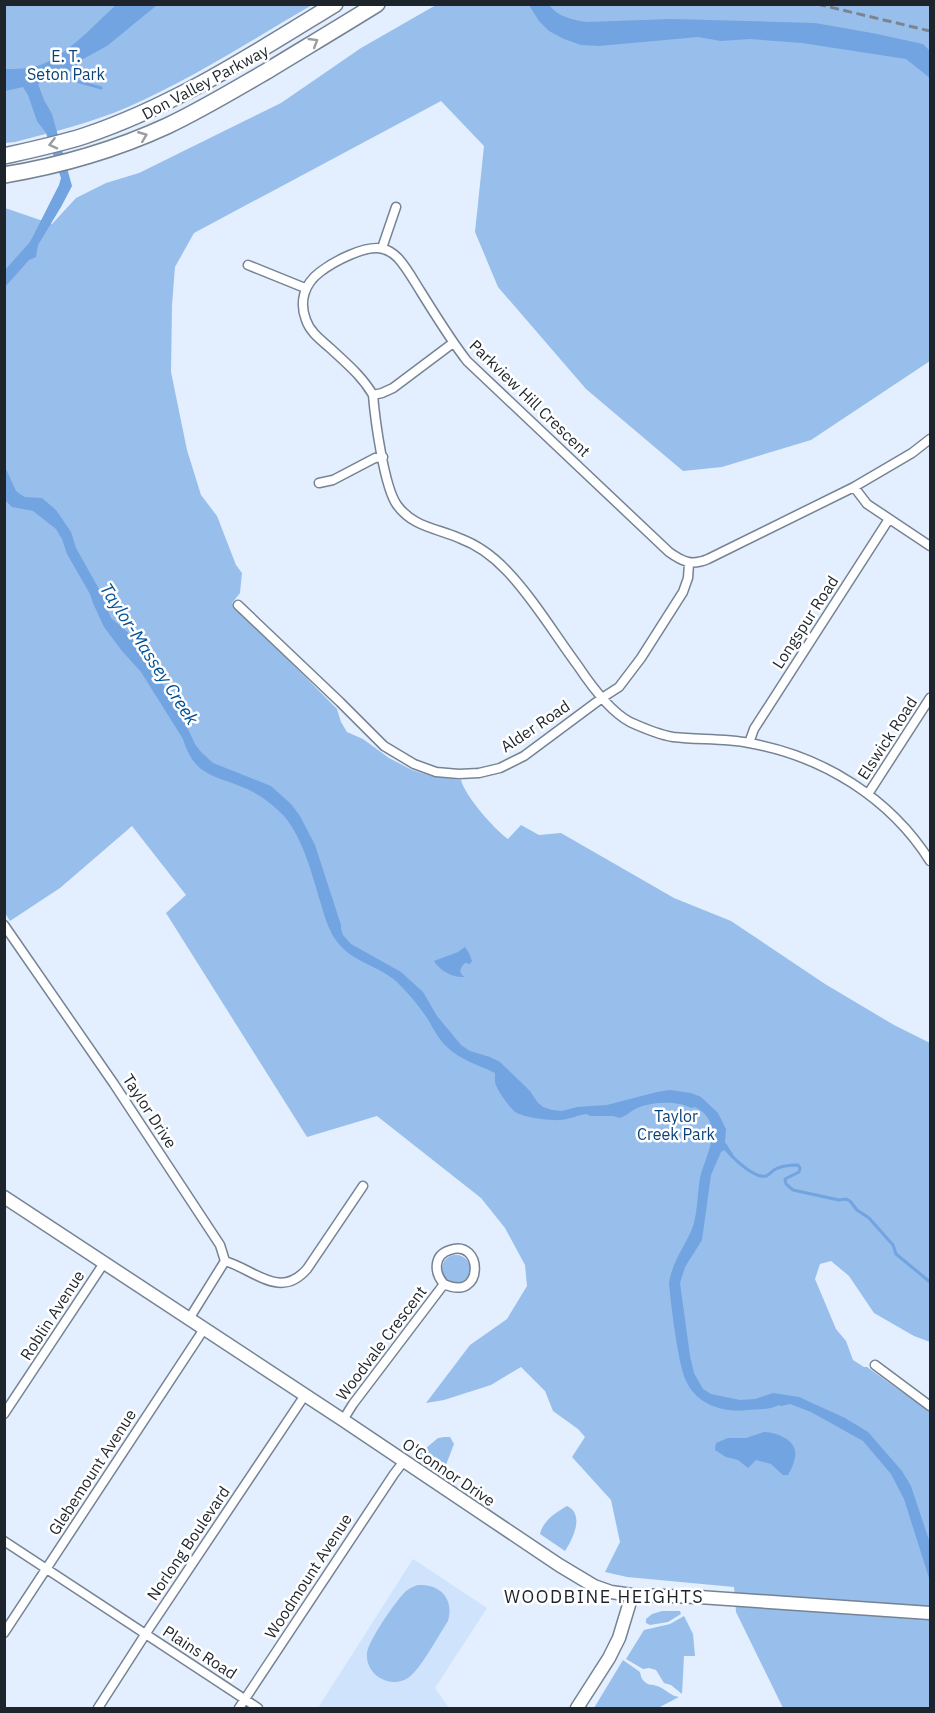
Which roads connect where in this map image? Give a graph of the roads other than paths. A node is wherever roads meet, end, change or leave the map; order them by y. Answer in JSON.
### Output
{"nodes":[{"id":1,"x":335,"y":4,"type":"edge"},
{"id":2,"x":377,"y":4,"type":"edge"},
{"id":3,"x":4,"y":156,"type":"edge"},
{"id":4,"x":4,"y":175,"type":"edge"},
{"id":5,"x":396,"y":207,"type":"dead end"},
{"id":6,"x":382,"y":248,"type":"junction"},
{"id":7,"x":248,"y":265,"type":"dead end"},
{"id":8,"x":305,"y":288,"type":"junction"},
{"id":9,"x":453,"y":343,"type":"junction"},
{"id":10,"x":373,"y":395,"type":"junction"},
{"id":11,"x":930,"y":439,"type":"edge"},
{"id":12,"x":383,"y":457,"type":"junction"},
{"id":13,"x":319,"y":483,"type":"dead end"},
{"id":14,"x":854,"y":487,"type":"junction"},
{"id":15,"x":889,"y":519,"type":"junction"},
{"id":16,"x":930,"y":546,"type":"edge"},
{"id":17,"x":689,"y":564,"type":"junction"},
{"id":18,"x":238,"y":605,"type":"dead end"},
{"id":19,"x":602,"y":698,"type":"junction"},
{"id":20,"x":930,"y":698,"type":"edge"},
{"id":21,"x":749,"y":743,"type":"junction"},
{"id":22,"x":868,"y":794,"type":"junction"},
{"id":23,"x":930,"y":861,"type":"edge"},
{"id":24,"x":4,"y":925,"type":"edge"},
{"id":25,"x":363,"y":1186,"type":"dead end"},
{"id":26,"x":4,"y":1197,"type":"edge"},
{"id":27,"x":225,"y":1261,"type":"junction"},
{"id":28,"x":104,"y":1263,"type":"junction"},
{"id":29,"x":444,"y":1284,"type":"junction"},
{"id":30,"x":189,"y":1319,"type":"junction"},
{"id":31,"x":204,"y":1329,"type":"junction"},
{"id":32,"x":875,"y":1365,"type":"dead end"},
{"id":33,"x":305,"y":1395,"type":"junction"},
{"id":34,"x":930,"y":1406,"type":"edge"},
{"id":35,"x":4,"y":1414,"type":"edge"},
{"id":36,"x":343,"y":1420,"type":"junction"},
{"id":37,"x":404,"y":1461,"type":"junction"},
{"id":38,"x":4,"y":1541,"type":"edge"},
{"id":39,"x":46,"y":1568,"type":"junction"},
{"id":40,"x":632,"y":1595,"type":"junction"},
{"id":41,"x":930,"y":1613,"type":"edge"},
{"id":42,"x":4,"y":1633,"type":"edge"},
{"id":43,"x":146,"y":1634,"type":"junction"},
{"id":44,"x":244,"y":1700,"type":"junction"},
{"id":45,"x":98,"y":1708,"type":"edge"},
{"id":46,"x":239,"y":1708,"type":"edge"},
{"id":47,"x":258,"y":1708,"type":"edge"},
{"id":48,"x":577,"y":1708,"type":"edge"}],
"edges":[{"from":1,"to":3,"type":"highway","name":"Don Valley Parkway","one_way":true},
{"from":4,"to":2,"type":"highway","name":"Don Valley Parkway","one_way":true},
{"from":5,"to":6,"type":"street"},
{"from":6,"to":8,"type":"street"},
{"from":6,"to":9,"type":"street","name":"Parkview Hill Crescent"},
{"from":7,"to":8,"type":"street"},
{"from":8,"to":10,"type":"street"},
{"from":9,"to":10,"type":"street"},
{"from":9,"to":17,"type":"street","name":"Parkview Hill Crescent"},
{"from":10,"to":12,"type":"street"},
{"from":11,"to":14,"type":"street"},
{"from":12,"to":13,"type":"street"},
{"from":12,"to":19,"type":"street"},
{"from":14,"to":15,"type":"street"},
{"from":14,"to":17,"type":"street"},
{"from":15,"to":16,"type":"street"},
{"from":15,"to":21,"type":"street","name":"Longspur Road"},
{"from":17,"to":19,"type":"street","name":"Alder Road"},
{"from":18,"to":19,"type":"street","name":"Alder Road"},
{"from":19,"to":21,"type":"street"},
{"from":20,"to":22,"type":"street","name":"Elswick Road"},
{"from":21,"to":22,"type":"street"},
{"from":22,"to":23,"type":"street"},
{"from":24,"to":27,"type":"street","name":"Taylor Drive"},
{"from":25,"to":27,"type":"street"},
{"from":26,"to":28,"type":"main road","name":"O'Connor Drive"},
{"from":27,"to":30,"type":"street"},
{"from":28,"to":30,"type":"main road","name":"O'Connor Drive"},
{"from":28,"to":35,"type":"street","name":"Roblin Avenue"},
{"from":29,"to":29,"type":"street","name":"Woodvale Crescent"},
{"from":29,"to":36,"type":"street","name":"Woodvale Crescent"},
{"from":30,"to":31,"type":"main road","name":"O'Connor Drive"},
{"from":31,"to":33,"type":"main road","name":"O'Connor Drive"},
{"from":31,"to":39,"type":"street","name":"Glebemount Avenue"},
{"from":32,"to":34,"type":"street"},
{"from":33,"to":36,"type":"main road","name":"O'Connor Drive"},
{"from":33,"to":43,"type":"street","name":"Norlong Boulevard"},
{"from":36,"to":37,"type":"main road","name":"O'Connor Drive"},
{"from":37,"to":40,"type":"main road","name":"O'Connor Drive"},
{"from":37,"to":44,"type":"street","name":"Woodmount Avenue"},
{"from":38,"to":39,"type":"street","name":"Plains Road"},
{"from":39,"to":42,"type":"street","name":"Glebemount Avenue"},
{"from":39,"to":43,"type":"street","name":"Plains Road"},
{"from":40,"to":41,"type":"main road","name":"O'Connor Drive"},
{"from":40,"to":48,"type":"main road"},
{"from":43,"to":44,"type":"street","name":"Plains Road"},
{"from":43,"to":45,"type":"street","name":"Norlong Boulevard"},
{"from":44,"to":46,"type":"street","name":"Woodmount Avenue"},
{"from":44,"to":47,"type":"street","name":"Plains Road"}]}
